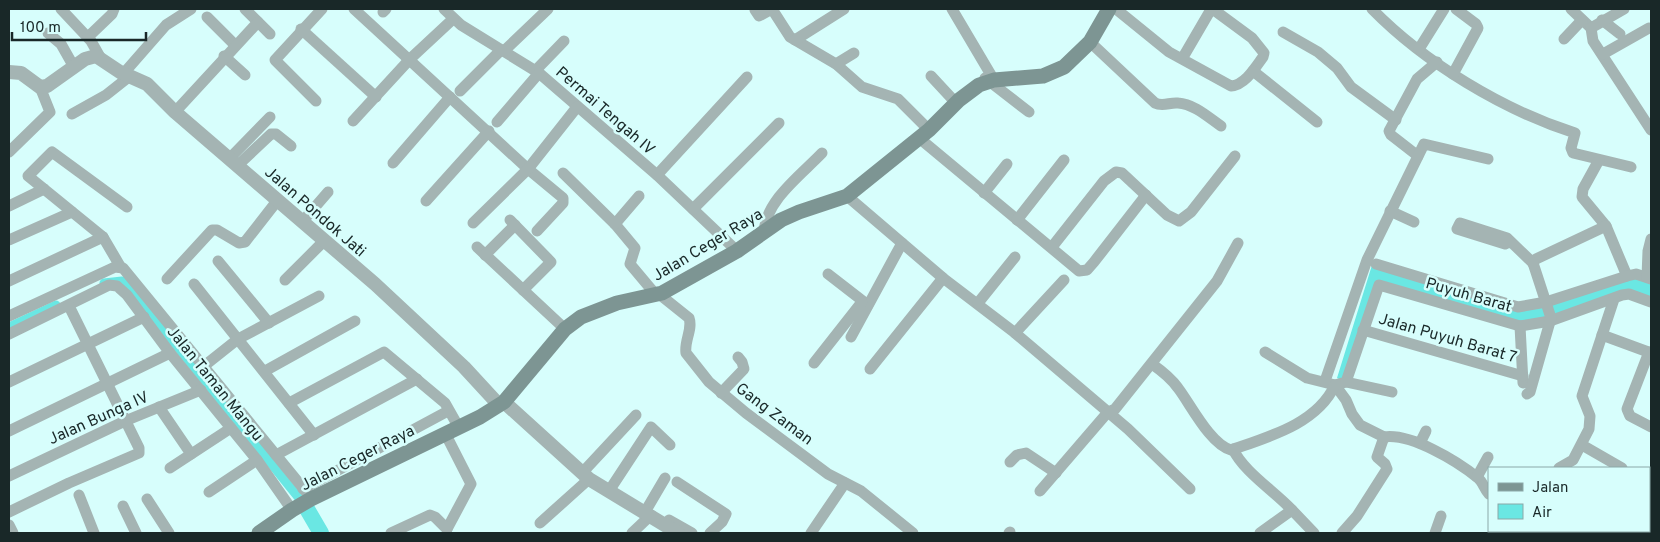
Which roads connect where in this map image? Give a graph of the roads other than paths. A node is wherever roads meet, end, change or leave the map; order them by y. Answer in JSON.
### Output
{"nodes":[{"id":1,"x":61,"y":9,"type":"edge"},
{"id":2,"x":114,"y":9,"type":"edge"},
{"id":3,"x":191,"y":9,"type":"edge"},
{"id":4,"x":245,"y":9,"type":"edge"},
{"id":5,"x":322,"y":9,"type":"edge"},
{"id":6,"x":354,"y":9,"type":"edge"},
{"id":7,"x":444,"y":9,"type":"edge"},
{"id":8,"x":548,"y":9,"type":"edge"},
{"id":9,"x":772,"y":9,"type":"edge"},
{"id":10,"x":844,"y":9,"type":"edge"},
{"id":11,"x":952,"y":9,"type":"edge"},
{"id":12,"x":1109,"y":9,"type":"edge"},
{"id":13,"x":1116,"y":9,"type":"edge"},
{"id":14,"x":1372,"y":9,"type":"edge"},
{"id":15,"x":1444,"y":9,"type":"edge"},
{"id":16,"x":1456,"y":9,"type":"edge"},
{"id":17,"x":1571,"y":9,"type":"edge"},
{"id":18,"x":1624,"y":9,"type":"edge"},
{"id":19,"x":755,"y":10,"type":"dead end"},
{"id":20,"x":207,"y":17,"type":"dead end"},
{"id":21,"x":453,"y":19,"type":"junction"},
{"id":22,"x":1582,"y":20,"type":"junction"},
{"id":23,"x":1602,"y":20,"type":"junction"},
{"id":24,"x":258,"y":22,"type":"junction"},
{"id":25,"x":1591,"y":28,"type":"junction"},
{"id":26,"x":1649,"y":28,"type":"dead end"},
{"id":27,"x":301,"y":30,"type":"junction"},
{"id":28,"x":1283,"y":32,"type":"dead end"},
{"id":29,"x":48,"y":33,"type":"dead end"},
{"id":30,"x":270,"y":34,"type":"dead end"},
{"id":31,"x":1620,"y":34,"type":"dead end"},
{"id":32,"x":88,"y":37,"type":"junction"},
{"id":33,"x":1564,"y":39,"type":"dead end"},
{"id":34,"x":795,"y":40,"type":"junction"},
{"id":35,"x":564,"y":41,"type":"dead end"},
{"id":36,"x":1090,"y":42,"type":"junction"},
{"id":37,"x":235,"y":45,"type":"junction"},
{"id":38,"x":1419,"y":49,"type":"junction"},
{"id":39,"x":503,"y":50,"type":"junction"},
{"id":40,"x":854,"y":52,"type":"dead end"},
{"id":41,"x":1603,"y":54,"type":"junction"},
{"id":42,"x":224,"y":56,"type":"junction"},
{"id":43,"x":100,"y":57,"type":"junction"},
{"id":44,"x":1182,"y":58,"type":"junction"},
{"id":45,"x":410,"y":59,"type":"junction"},
{"id":46,"x":1437,"y":62,"type":"junction"},
{"id":47,"x":836,"y":64,"type":"junction"},
{"id":48,"x":74,"y":67,"type":"junction"},
{"id":49,"x":1253,"y":71,"type":"junction"},
{"id":50,"x":9,"y":72,"type":"edge"},
{"id":51,"x":537,"y":72,"type":"junction"},
{"id":52,"x":1452,"y":74,"type":"junction"},
{"id":53,"x":127,"y":75,"type":"junction"},
{"id":54,"x":245,"y":75,"type":"dead end"},
{"id":55,"x":931,"y":76,"type":"dead end"},
{"id":56,"x":746,"y":77,"type":"dead end"},
{"id":57,"x":991,"y":82,"type":"junction"},
{"id":58,"x":40,"y":87,"type":"junction"},
{"id":59,"x":455,"y":94,"type":"junction"},
{"id":60,"x":376,"y":97,"type":"junction"},
{"id":61,"x":316,"y":101,"type":"dead end"},
{"id":62,"x":956,"y":103,"type":"junction"},
{"id":63,"x":577,"y":107,"type":"junction"},
{"id":64,"x":175,"y":112,"type":"junction"},
{"id":65,"x":1029,"y":112,"type":"dead end"},
{"id":66,"x":72,"y":114,"type":"dead end"},
{"id":67,"x":270,"y":117,"type":"dead end"},
{"id":68,"x":1396,"y":120,"type":"junction"},
{"id":69,"x":353,"y":121,"type":"dead end"},
{"id":70,"x":1317,"y":122,"type":"dead end"},
{"id":71,"x":779,"y":123,"type":"dead end"},
{"id":72,"x":1221,"y":126,"type":"dead end"},
{"id":73,"x":493,"y":127,"type":"junction"},
{"id":74,"x":1651,"y":130,"type":"edge"},
{"id":75,"x":924,"y":134,"type":"junction"},
{"id":76,"x":291,"y":146,"type":"dead end"},
{"id":77,"x":9,"y":152,"type":"edge"},
{"id":78,"x":822,"y":153,"type":"dead end"},
{"id":79,"x":1235,"y":156,"type":"dead end"},
{"id":80,"x":1418,"y":156,"type":"junction"},
{"id":81,"x":1488,"y":159,"type":"dead end"},
{"id":82,"x":1064,"y":160,"type":"dead end"},
{"id":83,"x":1599,"y":160,"type":"junction"},
{"id":84,"x":233,"y":163,"type":"junction"},
{"id":85,"x":393,"y":163,"type":"dead end"},
{"id":86,"x":531,"y":164,"type":"junction"},
{"id":87,"x":1007,"y":164,"type":"dead end"},
{"id":88,"x":1631,"y":167,"type":"dead end"},
{"id":89,"x":563,"y":173,"type":"dead end"},
{"id":90,"x":657,"y":175,"type":"junction"},
{"id":91,"x":44,"y":189,"type":"junction"},
{"id":92,"x":328,"y":192,"type":"dead end"},
{"id":93,"x":984,"y":192,"type":"junction"},
{"id":94,"x":1146,"y":195,"type":"junction"},
{"id":95,"x":639,"y":196,"type":"dead end"},
{"id":96,"x":847,"y":196,"type":"junction"},
{"id":97,"x":277,"y":200,"type":"junction"},
{"id":98,"x":426,"y":201,"type":"dead end"},
{"id":99,"x":9,"y":206,"type":"edge"},
{"id":100,"x":127,"y":207,"type":"dead end"},
{"id":101,"x":693,"y":209,"type":"junction"},
{"id":102,"x":1390,"y":211,"type":"junction"},
{"id":103,"x":72,"y":212,"type":"junction"},
{"id":104,"x":1017,"y":220,"type":"junction"},
{"id":105,"x":302,"y":222,"type":"junction"},
{"id":106,"x":1414,"y":222,"type":"dead end"},
{"id":107,"x":473,"y":223,"type":"dead end"},
{"id":108,"x":615,"y":224,"type":"junction"},
{"id":109,"x":1606,"y":226,"type":"junction"},
{"id":110,"x":537,"y":231,"type":"dead end"},
{"id":111,"x":764,"y":232,"type":"junction"},
{"id":112,"x":103,"y":237,"type":"junction"},
{"id":113,"x":1651,"y":239,"type":"edge"},
{"id":114,"x":9,"y":240,"type":"edge"},
{"id":115,"x":324,"y":241,"type":"junction"},
{"id":116,"x":1509,"y":242,"type":"dead end"},
{"id":117,"x":902,"y":243,"type":"junction"},
{"id":118,"x":1238,"y":243,"type":"dead end"},
{"id":119,"x":1052,"y":247,"type":"junction"},
{"id":120,"x":737,"y":251,"type":"junction"},
{"id":121,"x":1015,"y":257,"type":"dead end"},
{"id":122,"x":218,"y":261,"type":"dead end"},
{"id":123,"x":1376,"y":264,"type":"dead end"},
{"id":124,"x":1533,"y":264,"type":"junction"},
{"id":125,"x":120,"y":266,"type":"junction"},
{"id":126,"x":828,"y":274,"type":"dead end"},
{"id":127,"x":1627,"y":276,"type":"junction"},
{"id":128,"x":943,"y":278,"type":"junction"},
{"id":129,"x":1649,"y":278,"type":"edge"},
{"id":130,"x":167,"y":279,"type":"dead end"},
{"id":131,"x":9,"y":280,"type":"edge"},
{"id":132,"x":285,"y":280,"type":"dead end"},
{"id":133,"x":1064,"y":280,"type":"dead end"},
{"id":134,"x":194,"y":284,"type":"dead end"},
{"id":135,"x":523,"y":290,"type":"junction"},
{"id":136,"x":661,"y":293,"type":"junction"},
{"id":137,"x":319,"y":296,"type":"dead end"},
{"id":138,"x":1614,"y":299,"type":"junction"},
{"id":139,"x":1651,"y":302,"type":"edge"},
{"id":140,"x":978,"y":303,"type":"junction"},
{"id":141,"x":1547,"y":303,"type":"junction"},
{"id":142,"x":865,"y":304,"type":"junction"},
{"id":143,"x":69,"y":306,"type":"junction"},
{"id":144,"x":9,"y":316,"type":"edge"},
{"id":145,"x":144,"y":317,"type":"junction"},
{"id":146,"x":1551,"y":319,"type":"junction"},
{"id":147,"x":355,"y":321,"type":"dead end"},
{"id":148,"x":270,"y":322,"type":"junction"},
{"id":149,"x":1520,"y":326,"type":"junction"},
{"id":150,"x":565,"y":329,"type":"junction"},
{"id":151,"x":1363,"y":330,"type":"junction"},
{"id":152,"x":1015,"y":333,"type":"junction"},
{"id":153,"x":9,"y":334,"type":"edge"},
{"id":154,"x":1602,"y":335,"type":"junction"},
{"id":155,"x":850,"y":337,"type":"dead end"},
{"id":156,"x":238,"y":339,"type":"junction"},
{"id":157,"x":88,"y":343,"type":"junction"},
{"id":158,"x":1265,"y":352,"type":"dead end"},
{"id":159,"x":170,"y":353,"type":"junction"},
{"id":160,"x":1650,"y":353,"type":"edge"},
{"id":161,"x":738,"y":357,"type":"dead end"},
{"id":162,"x":814,"y":363,"type":"dead end"},
{"id":163,"x":206,"y":364,"type":"junction"},
{"id":164,"x":1152,"y":364,"type":"junction"},
{"id":165,"x":870,"y":369,"type":"dead end"},
{"id":166,"x":264,"y":371,"type":"junction"},
{"id":167,"x":1522,"y":376,"type":"junction"},
{"id":168,"x":418,"y":379,"type":"junction"},
{"id":169,"x":9,"y":382,"type":"edge"},
{"id":170,"x":107,"y":383,"type":"junction"},
{"id":171,"x":1335,"y":383,"type":"junction"},
{"id":172,"x":201,"y":390,"type":"junction"},
{"id":173,"x":1392,"y":392,"type":"dead end"},
{"id":174,"x":721,"y":393,"type":"junction"},
{"id":175,"x":290,"y":403,"type":"junction"},
{"id":176,"x":501,"y":403,"type":"junction"},
{"id":177,"x":159,"y":407,"type":"junction"},
{"id":178,"x":448,"y":410,"type":"junction"},
{"id":179,"x":1108,"y":412,"type":"junction"},
{"id":180,"x":636,"y":415,"type":"dead end"},
{"id":181,"x":125,"y":420,"type":"junction"},
{"id":182,"x":1651,"y":427,"type":"edge"},
{"id":183,"x":231,"y":428,"type":"junction"},
{"id":184,"x":452,"y":430,"type":"junction"},
{"id":185,"x":9,"y":431,"type":"edge"},
{"id":186,"x":1426,"y":431,"type":"dead end"},
{"id":187,"x":314,"y":435,"type":"junction"},
{"id":188,"x":1384,"y":437,"type":"junction"},
{"id":189,"x":1420,"y":443,"type":"junction"},
{"id":190,"x":670,"y":445,"type":"dead end"},
{"id":191,"x":1582,"y":445,"type":"junction"},
{"id":192,"x":1233,"y":449,"type":"junction"},
{"id":193,"x":191,"y":454,"type":"junction"},
{"id":194,"x":276,"y":455,"type":"junction"},
{"id":195,"x":1488,"y":457,"type":"dead end"},
{"id":196,"x":257,"y":460,"type":"junction"},
{"id":197,"x":1010,"y":462,"type":"dead end"},
{"id":198,"x":1564,"y":467,"type":"edge"},
{"id":199,"x":1620,"y":467,"type":"edge"},
{"id":200,"x":170,"y":468,"type":"dead end"},
{"id":201,"x":1056,"y":473,"type":"junction"},
{"id":202,"x":9,"y":476,"type":"edge"},
{"id":203,"x":586,"y":476,"type":"junction"},
{"id":204,"x":1478,"y":477,"type":"junction"},
{"id":205,"x":665,"y":478,"type":"dead end"},
{"id":206,"x":677,"y":482,"type":"dead end"},
{"id":207,"x":845,"y":483,"type":"junction"},
{"id":208,"x":1190,"y":489,"type":"dead end"},
{"id":209,"x":609,"y":491,"type":"junction"},
{"id":210,"x":1040,"y":491,"type":"dead end"},
{"id":211,"x":209,"y":492,"type":"dead end"},
{"id":212,"x":1488,"y":492,"type":"edge"},
{"id":213,"x":79,"y":495,"type":"dead end"},
{"id":214,"x":309,"y":496,"type":"junction"},
{"id":215,"x":147,"y":499,"type":"dead end"},
{"id":216,"x":123,"y":506,"type":"dead end"},
{"id":217,"x":293,"y":509,"type":"junction"},
{"id":218,"x":1292,"y":510,"type":"junction"},
{"id":219,"x":9,"y":512,"type":"edge"},
{"id":220,"x":650,"y":513,"type":"junction"},
{"id":221,"x":1441,"y":516,"type":"dead end"},
{"id":222,"x":540,"y":523,"type":"dead end"},
{"id":223,"x":9,"y":525,"type":"edge"},
{"id":224,"x":447,"y":531,"type":"edge"},
{"id":225,"x":13,"y":533,"type":"edge"},
{"id":226,"x":94,"y":533,"type":"edge"},
{"id":227,"x":136,"y":533,"type":"edge"},
{"id":228,"x":169,"y":533,"type":"edge"},
{"id":229,"x":259,"y":533,"type":"edge"},
{"id":230,"x":391,"y":533,"type":"edge"},
{"id":231,"x":632,"y":533,"type":"edge"},
{"id":232,"x":678,"y":533,"type":"edge"},
{"id":233,"x":692,"y":533,"type":"edge"},
{"id":234,"x":710,"y":533,"type":"edge"},
{"id":235,"x":810,"y":533,"type":"edge"},
{"id":236,"x":913,"y":533,"type":"edge"},
{"id":237,"x":1260,"y":533,"type":"edge"},
{"id":238,"x":1314,"y":533,"type":"edge"},
{"id":239,"x":1342,"y":533,"type":"edge"},
{"id":240,"x":1435,"y":533,"type":"edge"}],
"edges":[{"from":1,"to":32,"type":"street"},
{"from":2,"to":32,"type":"street"},
{"from":3,"to":53,"type":"street"},
{"from":4,"to":24,"type":"street"},
{"from":5,"to":27,"type":"street"},
{"from":6,"to":45,"type":"street"},
{"from":7,"to":21,"type":"street","name":"Permai Tengah IV"},
{"from":8,"to":39,"type":"street"},
{"from":9,"to":19,"type":"street"},
{"from":9,"to":34,"type":"street"},
{"from":10,"to":34,"type":"street"},
{"from":11,"to":57,"type":"street"},
{"from":12,"to":36,"type":"main road","name":"Jalan Ceger Raya"},
{"from":13,"to":44,"type":"street"},
{"from":14,"to":38,"type":"street"},
{"from":15,"to":38,"type":"street"},
{"from":16,"to":52,"type":"street"},
{"from":17,"to":22,"type":"street"},
{"from":18,"to":23,"type":"street"},
{"from":20,"to":37,"type":"street"},
{"from":21,"to":39,"type":"street","name":"Permai Tengah IV"},
{"from":21,"to":45,"type":"street"},
{"from":22,"to":25,"type":"street"},
{"from":22,"to":33,"type":"street"},
{"from":23,"to":25,"type":"street"},
{"from":23,"to":31,"type":"street"},
{"from":24,"to":30,"type":"street"},
{"from":24,"to":37,"type":"street"},
{"from":25,"to":41,"type":"street"},
{"from":26,"to":41,"type":"street"},
{"from":27,"to":60,"type":"street"},
{"from":27,"to":61,"type":"street"},
{"from":28,"to":68,"type":"street"},
{"from":29,"to":48,"type":"street"},
{"from":32,"to":43,"type":"street"},
{"from":34,"to":47,"type":"street"},
{"from":35,"to":51,"type":"street"},
{"from":36,"to":57,"type":"main road","name":"Jalan Ceger Raya"},
{"from":36,"to":72,"type":"street"},
{"from":37,"to":42,"type":"street"},
{"from":38,"to":46,"type":"street"},
{"from":39,"to":51,"type":"street","name":"Permai Tengah IV"},
{"from":39,"to":59,"type":"street"},
{"from":40,"to":47,"type":"street"},
{"from":41,"to":74,"type":"street"},
{"from":42,"to":54,"type":"street"},
{"from":42,"to":64,"type":"street"},
{"from":43,"to":48,"type":"street"},
{"from":43,"to":53,"type":"street","name":"Jalan Pondok Jati"},
{"from":44,"to":49,"type":"street"},
{"from":44,"to":49,"type":"street"},
{"from":45,"to":59,"type":"street"},
{"from":45,"to":60,"type":"street"},
{"from":46,"to":52,"type":"street"},
{"from":46,"to":68,"type":"street"},
{"from":47,"to":75,"type":"street"},
{"from":48,"to":58,"type":"street"},
{"from":49,"to":70,"type":"street"},
{"from":50,"to":58,"type":"street"},
{"from":51,"to":63,"type":"street","name":"Permai Tengah IV"},
{"from":51,"to":73,"type":"street"},
{"from":52,"to":83,"type":"street"},
{"from":53,"to":64,"type":"street","name":"Jalan Pondok Jati"},
{"from":53,"to":66,"type":"street"},
{"from":55,"to":62,"type":"street"},
{"from":56,"to":90,"type":"street"},
{"from":57,"to":62,"type":"main road","name":"Jalan Ceger Raya"},
{"from":57,"to":65,"type":"street"},
{"from":58,"to":77,"type":"street"},
{"from":59,"to":73,"type":"street"},
{"from":59,"to":85,"type":"street"},
{"from":60,"to":69,"type":"street"},
{"from":62,"to":75,"type":"main road","name":"Jalan Ceger Raya"},
{"from":63,"to":86,"type":"street"},
{"from":63,"to":90,"type":"street","name":"Permai Tengah IV"},
{"from":64,"to":84,"type":"street","name":"Jalan Pondok Jati"},
{"from":67,"to":84,"type":"street"},
{"from":68,"to":80,"type":"street"},
{"from":71,"to":101,"type":"street"},
{"from":73,"to":86,"type":"street"},
{"from":73,"to":98,"type":"street"},
{"from":75,"to":93,"type":"street"},
{"from":75,"to":96,"type":"main road","name":"Jalan Ceger Raya"},
{"from":76,"to":84,"type":"street"},
{"from":78,"to":111,"type":"street"},
{"from":79,"to":94,"type":"street"},
{"from":80,"to":81,"type":"street"},
{"from":80,"to":102,"type":"street"},
{"from":82,"to":104,"type":"street"},
{"from":83,"to":88,"type":"street"},
{"from":83,"to":109,"type":"street"},
{"from":84,"to":97,"type":"street","name":"Jalan Pondok Jati"},
{"from":86,"to":107,"type":"street"},
{"from":86,"to":110,"type":"street"},
{"from":87,"to":93,"type":"street"},
{"from":89,"to":108,"type":"street"},
{"from":90,"to":101,"type":"street","name":"Permai Tengah IV"},
{"from":91,"to":99,"type":"street"},
{"from":91,"to":100,"type":"street"},
{"from":91,"to":103,"type":"street"},
{"from":92,"to":105,"type":"street"},
{"from":93,"to":104,"type":"street"},
{"from":94,"to":119,"type":"street"},
{"from":94,"to":119,"type":"street"},
{"from":95,"to":108,"type":"street"},
{"from":96,"to":111,"type":"main road","name":"Jalan Ceger Raya"},
{"from":96,"to":117,"type":"street"},
{"from":97,"to":105,"type":"street","name":"Jalan Pondok Jati"},
{"from":97,"to":130,"type":"street"},
{"from":101,"to":120,"type":"street","name":"Permai Tengah IV"},
{"from":102,"to":106,"type":"street"},
{"from":102,"to":171,"type":"street"},
{"from":103,"to":112,"type":"street"},
{"from":103,"to":114,"type":"street"},
{"from":104,"to":119,"type":"street"},
{"from":105,"to":115,"type":"street","name":"Jalan Pondok Jati"},
{"from":108,"to":136,"type":"street"},
{"from":109,"to":124,"type":"street"},
{"from":109,"to":127,"type":"street"},
{"from":111,"to":120,"type":"main road","name":"Jalan Ceger Raya"},
{"from":112,"to":125,"type":"street"},
{"from":112,"to":131,"type":"street"},
{"from":113,"to":129,"type":"street"},
{"from":115,"to":132,"type":"street"},
{"from":115,"to":176,"type":"street","name":"Jalan Pondok Jati"},
{"from":116,"to":124,"type":"street"},
{"from":117,"to":128,"type":"street"},
{"from":117,"to":142,"type":"street"},
{"from":118,"to":164,"type":"street"},
{"from":120,"to":136,"type":"main road","name":"Jalan Ceger Raya"},
{"from":121,"to":140,"type":"street"},
{"from":122,"to":148,"type":"street"},
{"from":123,"to":141,"type":"street"},
{"from":124,"to":141,"type":"street"},
{"from":125,"to":144,"type":"street"},
{"from":125,"to":163,"type":"street"},
{"from":126,"to":142,"type":"street"},
{"from":127,"to":129,"type":"street"},
{"from":127,"to":141,"type":"street"},
{"from":128,"to":140,"type":"street"},
{"from":128,"to":165,"type":"street"},
{"from":133,"to":152,"type":"street"},
{"from":134,"to":156,"type":"street"},
{"from":135,"to":135,"type":"street"},
{"from":135,"to":150,"type":"street"},
{"from":136,"to":150,"type":"main road","name":"Jalan Ceger Raya"},
{"from":136,"to":174,"type":"street","name":"Gang Zaman"},
{"from":137,"to":148,"type":"street"},
{"from":138,"to":139,"type":"street","name":"Puyuh Barat"},
{"from":138,"to":146,"type":"street","name":"Puyuh Barat"},
{"from":138,"to":154,"type":"street"},
{"from":140,"to":152,"type":"street"},
{"from":141,"to":146,"type":"street"},
{"from":142,"to":155,"type":"street"},
{"from":142,"to":162,"type":"street"},
{"from":143,"to":145,"type":"street","name":"Jalan Taman Mangu"},
{"from":143,"to":153,"type":"street"},
{"from":143,"to":157,"type":"street"},
{"from":145,"to":157,"type":"street"},
{"from":145,"to":159,"type":"street","name":"Jalan Taman Mangu"},
{"from":146,"to":149,"type":"street","name":"Puyuh Barat"},
{"from":146,"to":167,"type":"street"},
{"from":147,"to":166,"type":"street"},
{"from":148,"to":156,"type":"street"},
{"from":149,"to":151,"type":"street","name":"Puyuh Barat"},
{"from":149,"to":167,"type":"street"},
{"from":150,"to":176,"type":"main road","name":"Jalan Ceger Raya"},
{"from":151,"to":167,"type":"street","name":"Jalan Puyuh Barat 7"},
{"from":151,"to":171,"type":"street"},
{"from":152,"to":179,"type":"street"},
{"from":154,"to":160,"type":"street"},
{"from":154,"to":191,"type":"street"},
{"from":156,"to":163,"type":"street"},
{"from":156,"to":166,"type":"street"},
{"from":157,"to":169,"type":"street"},
{"from":157,"to":170,"type":"street"},
{"from":158,"to":171,"type":"street"},
{"from":159,"to":170,"type":"street"},
{"from":159,"to":172,"type":"street","name":"Jalan Taman Mangu"},
{"from":160,"to":182,"type":"street"},
{"from":161,"to":174,"type":"street"},
{"from":163,"to":194,"type":"street"},
{"from":164,"to":179,"type":"street"},
{"from":164,"to":192,"type":"street"},
{"from":166,"to":175,"type":"street"},
{"from":168,"to":175,"type":"street"},
{"from":168,"to":178,"type":"street"},
{"from":168,"to":187,"type":"street"},
{"from":170,"to":181,"type":"street"},
{"from":170,"to":185,"type":"street"},
{"from":171,"to":173,"type":"street"},
{"from":171,"to":188,"type":"street"},
{"from":171,"to":192,"type":"street"},
{"from":172,"to":177,"type":"street","name":"Jalan Bunga IV"},
{"from":172,"to":183,"type":"street","name":"Jalan Taman Mangu"},
{"from":174,"to":207,"type":"street","name":"Gang Zaman"},
{"from":175,"to":187,"type":"street"},
{"from":176,"to":184,"type":"main road","name":"Jalan Ceger Raya"},
{"from":176,"to":203,"type":"street","name":"Jalan Pondok Jati"},
{"from":177,"to":181,"type":"street","name":"Jalan Bunga IV"},
{"from":177,"to":193,"type":"street"},
{"from":178,"to":184,"type":"street"},
{"from":178,"to":214,"type":"street"},
{"from":179,"to":201,"type":"street"},
{"from":179,"to":208,"type":"street"},
{"from":180,"to":203,"type":"street"},
{"from":181,"to":202,"type":"street","name":"Jalan Bunga IV"},
{"from":181,"to":219,"type":"street"},
{"from":183,"to":193,"type":"street"},
{"from":183,"to":196,"type":"street","name":"Jalan Taman Mangu"},
{"from":184,"to":214,"type":"main road","name":"Jalan Ceger Raya"},
{"from":184,"to":224,"type":"street"},
{"from":186,"to":189,"type":"street"},
{"from":187,"to":194,"type":"street"},
{"from":188,"to":189,"type":"street"},
{"from":188,"to":239,"type":"street"},
{"from":189,"to":204,"type":"street"},
{"from":190,"to":209,"type":"street"},
{"from":191,"to":198,"type":"street"},
{"from":191,"to":199,"type":"street"},
{"from":192,"to":218,"type":"street"},
{"from":193,"to":200,"type":"street"},
{"from":194,"to":214,"type":"street"},
{"from":195,"to":204,"type":"street"},
{"from":196,"to":211,"type":"street"},
{"from":196,"to":217,"type":"street","name":"Jalan Taman Mangu"},
{"from":197,"to":201,"type":"street"},
{"from":201,"to":210,"type":"street"},
{"from":203,"to":209,"type":"street","name":"Jalan Pondok Jati"},
{"from":203,"to":222,"type":"street"},
{"from":204,"to":212,"type":"street"},
{"from":205,"to":220,"type":"street"},
{"from":206,"to":234,"type":"street"},
{"from":207,"to":235,"type":"street"},
{"from":207,"to":236,"type":"street","name":"Gang Zaman"},
{"from":209,"to":220,"type":"street","name":"Jalan Pondok Jati"},
{"from":213,"to":226,"type":"street"},
{"from":214,"to":217,"type":"main road","name":"Jalan Ceger Raya"},
{"from":215,"to":228,"type":"street"},
{"from":216,"to":227,"type":"street"},
{"from":217,"to":229,"type":"main road","name":"Jalan Ceger Raya"},
{"from":218,"to":237,"type":"street"},
{"from":218,"to":238,"type":"street"},
{"from":220,"to":231,"type":"street"},
{"from":220,"to":232,"type":"street","name":"Jalan Pondok Jati"},
{"from":220,"to":233,"type":"street"},
{"from":221,"to":240,"type":"street"},
{"from":223,"to":225,"type":"street"},
{"from":224,"to":230,"type":"street"}]}
